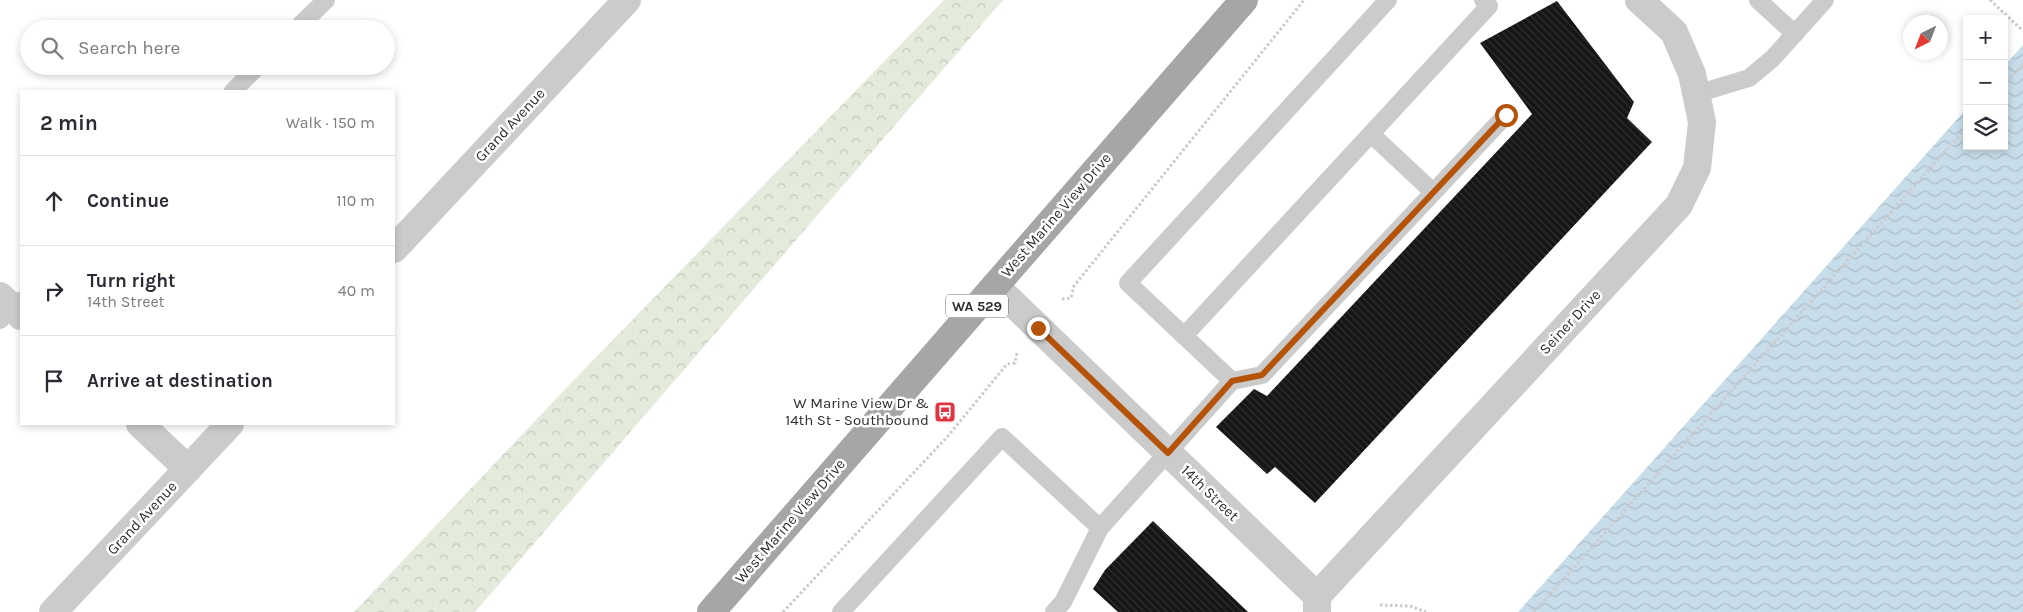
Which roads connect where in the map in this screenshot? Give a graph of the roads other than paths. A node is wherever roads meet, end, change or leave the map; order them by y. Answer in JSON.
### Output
{"nodes":[{"id":1,"x":326,"y":0,"type":"edge"},
{"id":2,"x":1244,"y":0,"type":"edge"},
{"id":3,"x":1388,"y":0,"type":"edge"},
{"id":4,"x":1483,"y":0,"type":"edge"},
{"id":5,"x":1639,"y":0,"type":"edge"},
{"id":6,"x":1758,"y":0,"type":"edge"},
{"id":7,"x":1826,"y":0,"type":"edge"},
{"id":8,"x":619,"y":3,"type":"edge"},
{"id":9,"x":305,"y":20,"type":"edge"},
{"id":10,"x":1795,"y":34,"type":"junction"},
{"id":11,"x":249,"y":75,"type":"edge"},
{"id":12,"x":234,"y":90,"type":"edge"},
{"id":13,"x":1696,"y":94,"type":"junction"},
{"id":14,"x":1506,"y":115,"type":"dead end"},
{"id":15,"x":1371,"y":134,"type":"junction"},
{"id":16,"x":1433,"y":192,"type":"junction"},
{"id":17,"x":395,"y":248,"type":"edge"},
{"id":18,"x":995,"y":286,"type":"junction"},
{"id":19,"x":1184,"y":336,"type":"junction"},
{"id":20,"x":1232,"y":381,"type":"junction"},
{"id":21,"x":141,"y":425,"type":"edge"},
{"id":22,"x":229,"y":425,"type":"edge"},
{"id":23,"x":1168,"y":453,"type":"junction"},
{"id":24,"x":188,"y":468,"type":"junction"},
{"id":25,"x":1100,"y":528,"type":"junction"},
{"id":26,"x":1317,"y":604,"type":"edge"},
{"id":27,"x":1064,"y":609,"type":"edge"},
{"id":28,"x":53,"y":612,"type":"edge"},
{"id":29,"x":711,"y":612,"type":"edge"},
{"id":30,"x":841,"y":612,"type":"edge"}],
"edges":[{"from":1,"to":9,"type":"lane"},
{"from":2,"to":18,"type":"main road","name":"West Marine View Drive","number":"WA 529"},
{"from":3,"to":19,"type":"lane"},
{"from":4,"to":15,"type":"lane"},
{"from":5,"to":13,"type":"street","name":"Seiner Drive"},
{"from":6,"to":10,"type":"lane"},
{"from":7,"to":10,"type":"lane"},
{"from":8,"to":17,"type":"street","name":"Grand Avenue"},
{"from":10,"to":13,"type":"lane"},
{"from":11,"to":12,"type":"lane"},
{"from":13,"to":26,"type":"street","name":"Seiner Drive"},
{"from":14,"to":16,"type":"lane"},
{"from":15,"to":16,"type":"lane"},
{"from":15,"to":19,"type":"lane"},
{"from":16,"to":20,"type":"lane"},
{"from":18,"to":23,"type":"street","name":"14th Street"},
{"from":18,"to":29,"type":"main road","name":"West Marine View Drive","number":"WA 529"},
{"from":19,"to":20,"type":"lane"},
{"from":20,"to":23,"type":"lane"},
{"from":21,"to":24,"type":"street"},
{"from":22,"to":24,"type":"street","name":"Grand Avenue"},
{"from":23,"to":25,"type":"lane"},
{"from":23,"to":26,"type":"street","name":"14th Street"},
{"from":24,"to":28,"type":"street","name":"Grand Avenue"},
{"from":25,"to":27,"type":"lane"},
{"from":25,"to":30,"type":"lane"}]}
